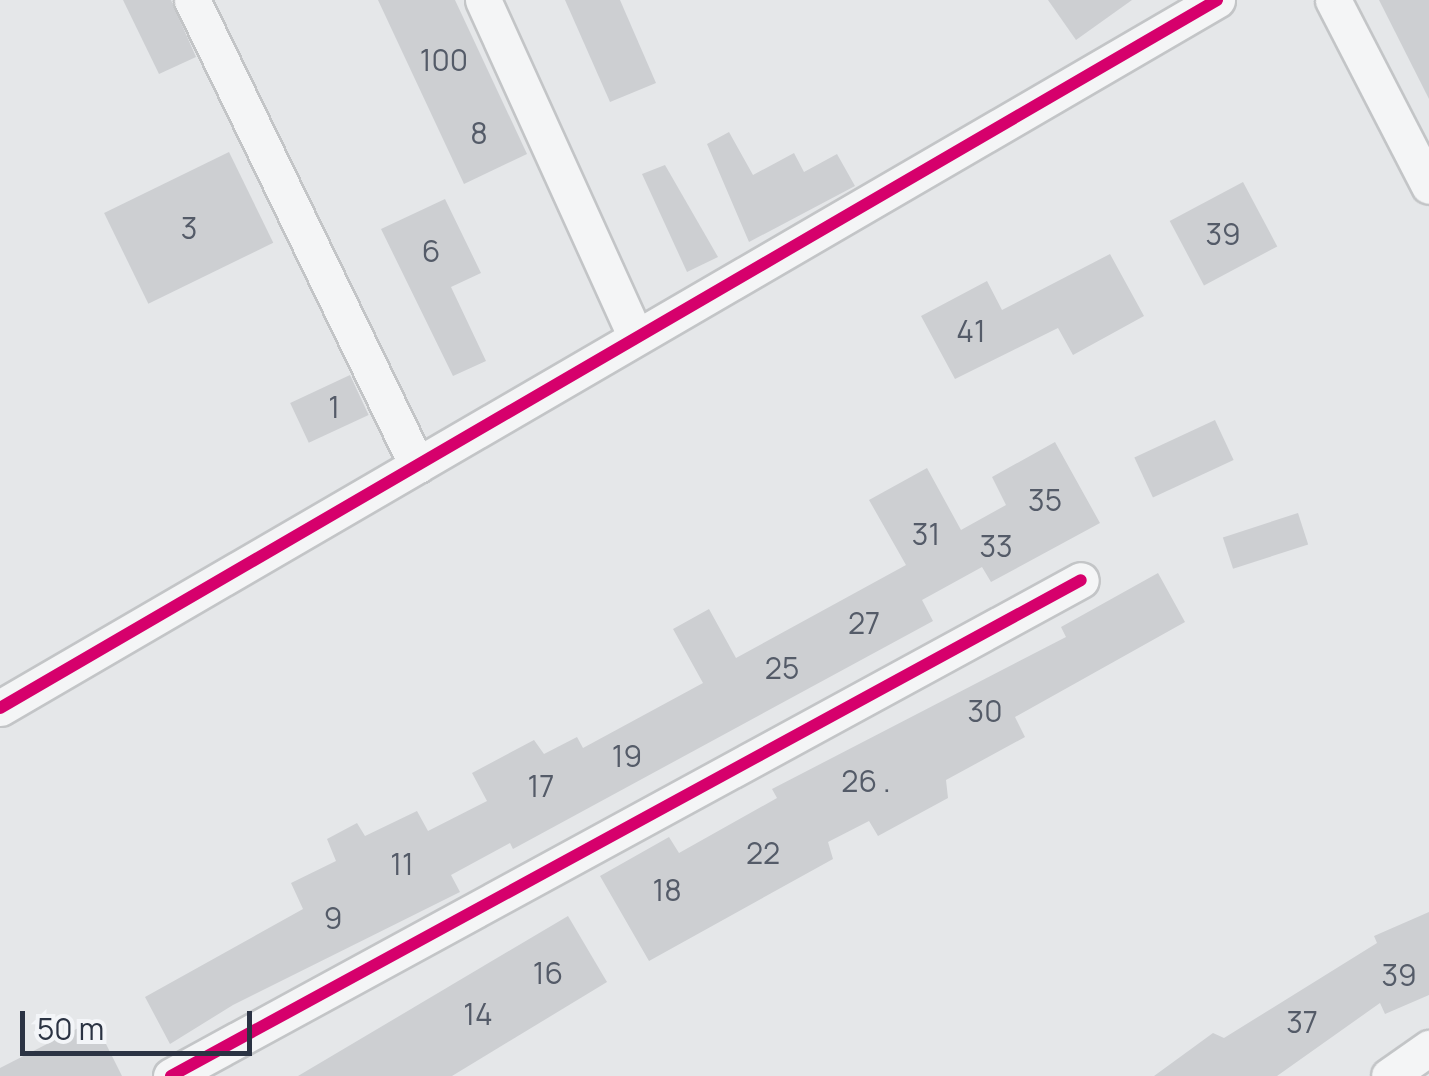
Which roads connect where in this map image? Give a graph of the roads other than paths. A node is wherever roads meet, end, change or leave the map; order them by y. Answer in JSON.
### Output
{"nodes":[{"id":1,"x":192,"y":0,"type":"edge"},
{"id":2,"x":482,"y":0,"type":"edge"},
{"id":3,"x":1218,"y":0,"type":"edge"},
{"id":4,"x":1333,"y":0,"type":"edge"},
{"id":5,"x":1429,"y":186,"type":"edge"},
{"id":6,"x":636,"y":337,"type":"junction"},
{"id":7,"x":418,"y":465,"type":"junction"},
{"id":8,"x":1080,"y":580,"type":"dead end"},
{"id":9,"x":0,"y":708,"type":"edge"},
{"id":10,"x":1425,"y":1058,"type":"edge"},
{"id":11,"x":171,"y":1076,"type":"edge"},
{"id":12,"x":1389,"y":1076,"type":"edge"}],
"edges":[{"from":1,"to":7,"type":"street"},
{"from":2,"to":6,"type":"street"},
{"from":3,"to":6,"type":"street"},
{"from":4,"to":5,"type":"street"},
{"from":6,"to":7,"type":"street"},
{"from":7,"to":9,"type":"street"},
{"from":8,"to":11,"type":"street"},
{"from":10,"to":12,"type":"street"}]}
